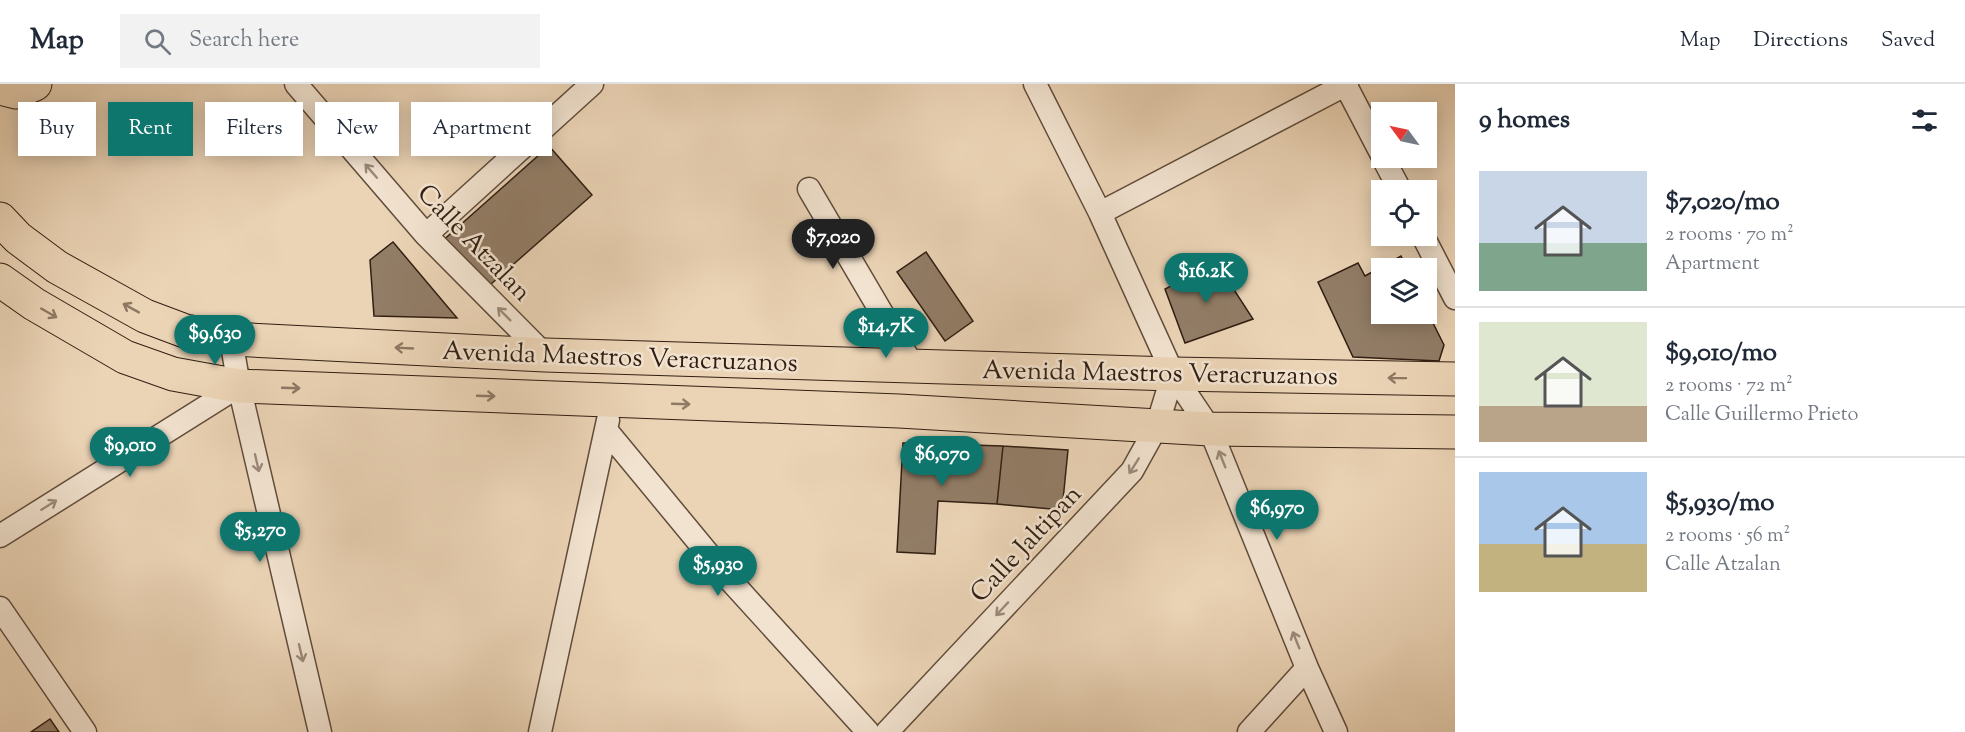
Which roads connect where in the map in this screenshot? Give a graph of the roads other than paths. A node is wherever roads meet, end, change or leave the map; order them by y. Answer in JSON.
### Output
{"nodes":[{"id":1,"x":34,"y":84,"type":"edge"},
{"id":2,"x":296,"y":84,"type":"edge"},
{"id":3,"x":592,"y":84,"type":"edge"},
{"id":4,"x":1035,"y":84,"type":"edge"},
{"id":5,"x":1346,"y":84,"type":"edge"},
{"id":6,"x":0,"y":88,"type":"edge"},
{"id":7,"x":1371,"y":134,"type":"edge"},
{"id":8,"x":808,"y":189,"type":"dead end"},
{"id":9,"x":1100,"y":213,"type":"junction"},
{"id":10,"x":0,"y":219,"type":"edge"},
{"id":11,"x":426,"y":235,"type":"junction"},
{"id":12,"x":1428,"y":246,"type":"edge"},
{"id":13,"x":0,"y":280,"type":"edge"},
{"id":14,"x":1455,"y":298,"type":"edge"},
{"id":15,"x":231,"y":339,"type":"junction"},
{"id":16,"x":545,"y":356,"type":"junction"},
{"id":17,"x":913,"y":366,"type":"junction"},
{"id":18,"x":1173,"y":374,"type":"junction"},
{"id":19,"x":1455,"y":379,"type":"edge"},
{"id":20,"x":238,"y":386,"type":"junction"},
{"id":21,"x":609,"y":416,"type":"junction"},
{"id":22,"x":1156,"y":426,"type":"junction"},
{"id":23,"x":1210,"y":429,"type":"junction"},
{"id":24,"x":1455,"y":432,"type":"edge"},
{"id":25,"x":0,"y":536,"type":"edge"},
{"id":26,"x":0,"y":608,"type":"edge"},
{"id":27,"x":1307,"y":668,"type":"junction"},
{"id":28,"x":85,"y":732,"type":"edge"},
{"id":29,"x":320,"y":732,"type":"edge"},
{"id":30,"x":540,"y":732,"type":"edge"},
{"id":31,"x":868,"y":732,"type":"edge"},
{"id":32,"x":887,"y":732,"type":"edge"},
{"id":33,"x":1250,"y":732,"type":"edge"},
{"id":34,"x":1336,"y":732,"type":"edge"}],
"edges":[{"from":1,"to":6,"type":"main road"},
{"from":11,"to":2,"type":"street","name":"Calle Atzalan","one_way":true},
{"from":3,"to":11,"type":"street"},
{"from":4,"to":9,"type":"street"},
{"from":5,"to":7,"type":"street"},
{"from":5,"to":9,"type":"street"},
{"from":8,"to":17,"type":"street"},
{"from":9,"to":18,"type":"street"},
{"from":15,"to":10,"type":"main road","name":"Avenida Maestros Veracruzanos","one_way":true},
{"from":16,"to":11,"type":"street","name":"Calle Atzalan","one_way":true},
{"from":12,"to":14,"type":"street"},
{"from":13,"to":20,"type":"main road","name":"Avenida Maestros Veracruzanos","one_way":true},
{"from":16,"to":15,"type":"main road","name":"Avenida Maestros Veracruzanos","one_way":true},
{"from":15,"to":20,"type":"street"},
{"from":16,"to":17,"type":"main road","name":"Avenida Maestros Veracruzanos"},
{"from":17,"to":18,"type":"main road","name":"Avenida Maestros Veracruzanos"},
{"from":19,"to":18,"type":"main road","name":"Avenida Maestros Veracruzanos","one_way":true},
{"from":18,"to":22,"type":"street","name":"Calle Jaltipan"},
{"from":18,"to":23,"type":"street"},
{"from":20,"to":21,"type":"main road","name":"Avenida Maestros Veracruzanos","one_way":true},
{"from":25,"to":20,"type":"street","one_way":true},
{"from":20,"to":29,"type":"street","one_way":true},
{"from":21,"to":22,"type":"main road","name":"Avenida Maestros Veracruzanos","one_way":true},
{"from":21,"to":30,"type":"street"},
{"from":21,"to":31,"type":"street"},
{"from":22,"to":23,"type":"main road","name":"Avenida Maestros Veracruzanos"},
{"from":22,"to":32,"type":"street","name":"Calle Jaltipan","one_way":true},
{"from":23,"to":24,"type":"main road","name":"Avenida Maestros Veracruzanos"},
{"from":27,"to":23,"type":"street","one_way":true},
{"from":26,"to":28,"type":"street"},
{"from":27,"to":33,"type":"street"},
{"from":27,"to":34,"type":"street"}]}
